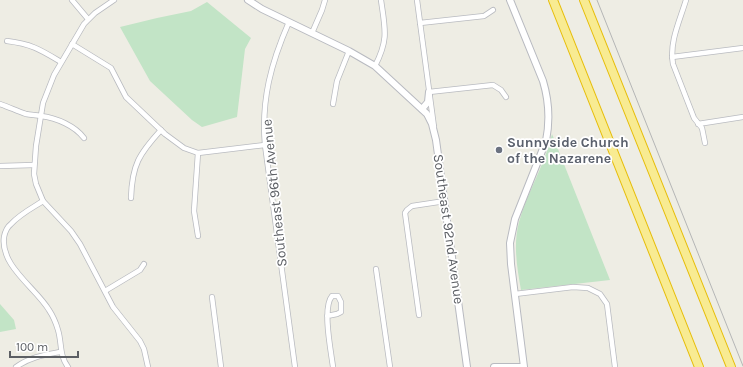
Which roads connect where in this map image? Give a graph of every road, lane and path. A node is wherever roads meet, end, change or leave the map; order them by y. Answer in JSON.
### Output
{"nodes":[{"id":1,"x":72,"y":0,"type":"edge"},
{"id":2,"x":114,"y":0,"type":"edge"},
{"id":3,"x":325,"y":0,"type":"edge"},
{"id":4,"x":381,"y":0,"type":"edge"},
{"id":5,"x":417,"y":0,"type":"edge"},
{"id":6,"x":510,"y":0,"type":"edge"},
{"id":7,"x":553,"y":0,"type":"edge"},
{"id":8,"x":584,"y":0,"type":"edge"},
{"id":9,"x":686,"y":0,"type":"edge"},
{"id":10,"x":250,"y":1,"type":"edge"},
{"id":11,"x":493,"y":10,"type":"dead end"},
{"id":12,"x":88,"y":19,"type":"junction"},
{"id":13,"x":289,"y":22,"type":"junction"},
{"id":14,"x":420,"y":23,"type":"junction"},
{"id":15,"x":312,"y":33,"type":"junction"},
{"id":16,"x":8,"y":41,"type":"dead end"},
{"id":17,"x":72,"y":44,"type":"junction"},
{"id":18,"x":743,"y":48,"type":"edge"},
{"id":19,"x":349,"y":51,"type":"junction"},
{"id":20,"x":672,"y":57,"type":"junction"},
{"id":21,"x":61,"y":62,"type":"junction"},
{"id":22,"x":375,"y":66,"type":"junction"},
{"id":23,"x":429,"y":92,"type":"junction"},
{"id":24,"x":506,"y":97,"type":"dead end"},
{"id":25,"x":0,"y":104,"type":"edge"},
{"id":26,"x":332,"y":104,"type":"dead end"},
{"id":27,"x":422,"y":109,"type":"junction"},
{"id":28,"x":42,"y":116,"type":"junction"},
{"id":29,"x":743,"y":118,"type":"edge"},
{"id":30,"x":698,"y":124,"type":"junction"},
{"id":31,"x":161,"y":130,"type":"junction"},
{"id":32,"x":435,"y":132,"type":"junction"},
{"id":33,"x":84,"y":138,"type":"dead end"},
{"id":34,"x":705,"y":143,"type":"dead end"},
{"id":35,"x":266,"y":145,"type":"junction"},
{"id":36,"x":198,"y":153,"type":"junction"},
{"id":37,"x":34,"y":165,"type":"junction"},
{"id":38,"x":0,"y":166,"type":"edge"},
{"id":39,"x":130,"y":198,"type":"dead end"},
{"id":40,"x":43,"y":201,"type":"junction"},
{"id":41,"x":445,"y":201,"type":"junction"},
{"id":42,"x":198,"y":236,"type":"dead end"},
{"id":43,"x":144,"y":264,"type":"dead end"},
{"id":44,"x":376,"y":269,"type":"dead end"},
{"id":45,"x":105,"y":291,"type":"junction"},
{"id":46,"x":515,"y":294,"type":"junction"},
{"id":47,"x":212,"y":297,"type":"dead end"},
{"id":48,"x":419,"y":315,"type":"dead end"},
{"id":49,"x":327,"y":316,"type":"junction"},
{"id":50,"x":60,"y":352,"type":"junction"},
{"id":51,"x":16,"y":367,"type":"edge"},
{"id":52,"x":68,"y":367,"type":"edge"},
{"id":53,"x":148,"y":367,"type":"edge"},
{"id":54,"x":221,"y":367,"type":"edge"},
{"id":55,"x":294,"y":367,"type":"edge"},
{"id":56,"x":333,"y":367,"type":"edge"},
{"id":57,"x":390,"y":367,"type":"edge"},
{"id":58,"x":467,"y":367,"type":"edge"},
{"id":59,"x":494,"y":367,"type":"edge"},
{"id":60,"x":520,"y":367,"type":"edge"},
{"id":61,"x":524,"y":367,"type":"edge"},
{"id":62,"x":615,"y":367,"type":"edge"},
{"id":63,"x":699,"y":367,"type":"edge"},
{"id":64,"x":731,"y":367,"type":"edge"}],
"edges":[{"from":1,"to":12,"type":"street"},
{"from":2,"to":12,"type":"street"},
{"from":3,"to":15,"type":"street"},
{"from":4,"to":22,"type":"street"},
{"from":5,"to":14,"type":"street","name":"Southeast 92nd Avenue"},
{"from":6,"to":46,"type":"street"},
{"from":7,"to":63,"type":"highway"},
{"from":8,"to":64,"type":"highway"},
{"from":9,"to":20,"type":"street"},
{"from":10,"to":13,"type":"street"},
{"from":11,"to":14,"type":"street"},
{"from":12,"to":17,"type":"street"},
{"from":13,"to":15,"type":"street"},
{"from":13,"to":35,"type":"street","name":"Southeast 96th Avenue"},
{"from":14,"to":23,"type":"street","name":"Southeast 92nd Avenue"},
{"from":15,"to":19,"type":"street"},
{"from":16,"to":21,"type":"street"},
{"from":17,"to":21,"type":"street"},
{"from":17,"to":31,"type":"street"},
{"from":18,"to":20,"type":"street"},
{"from":19,"to":22,"type":"street"},
{"from":19,"to":26,"type":"street"},
{"from":20,"to":30,"type":"street"},
{"from":21,"to":28,"type":"street"},
{"from":22,"to":27,"type":"street"},
{"from":23,"to":24,"type":"street"},
{"from":23,"to":27,"type":"street","name":"Southeast 92nd Avenue"},
{"from":23,"to":32,"type":"street","name":"Southeast 92nd Avenue"},
{"from":25,"to":28,"type":"street"},
{"from":27,"to":32,"type":"street"},
{"from":28,"to":33,"type":"street"},
{"from":28,"to":37,"type":"street"},
{"from":29,"to":30,"type":"street"},
{"from":30,"to":34,"type":"street"},
{"from":31,"to":36,"type":"street"},
{"from":31,"to":39,"type":"street"},
{"from":32,"to":41,"type":"street","name":"Southeast 92nd Avenue"},
{"from":35,"to":36,"type":"street"},
{"from":35,"to":55,"type":"street","name":"Southeast 96th Avenue"},
{"from":36,"to":42,"type":"street"},
{"from":37,"to":38,"type":"street"},
{"from":37,"to":40,"type":"street"},
{"from":40,"to":45,"type":"street"},
{"from":40,"to":50,"type":"street"},
{"from":41,"to":48,"type":"street"},
{"from":41,"to":58,"type":"street","name":"Southeast 92nd Avenue"},
{"from":43,"to":45,"type":"street"},
{"from":44,"to":57,"type":"street"},
{"from":45,"to":53,"type":"street"},
{"from":46,"to":61,"type":"street"},
{"from":46,"to":62,"type":"street"},
{"from":47,"to":54,"type":"street"},
{"from":49,"to":49,"type":"street"},
{"from":49,"to":56,"type":"street"},
{"from":50,"to":51,"type":"street"},
{"from":50,"to":52,"type":"street"},
{"from":59,"to":60,"type":"street"}]}
